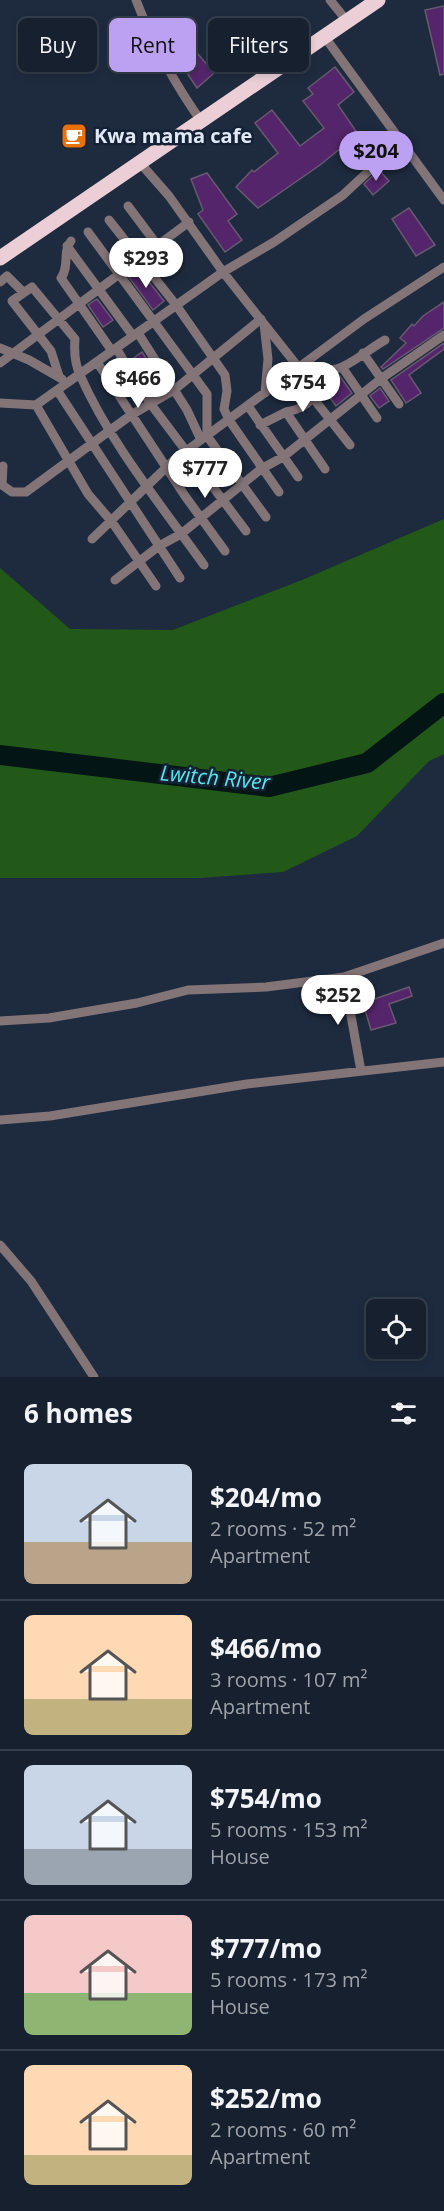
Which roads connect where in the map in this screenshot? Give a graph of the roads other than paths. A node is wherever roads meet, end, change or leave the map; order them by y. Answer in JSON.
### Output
{"nodes":[{"id":1,"x":136,"y":0,"type":"edge"},
{"id":2,"x":330,"y":0,"type":"edge"},
{"id":3,"x":378,"y":0,"type":"edge"},
{"id":4,"x":346,"y":21,"type":"junction"},
{"id":5,"x":324,"y":36,"type":"junction"},
{"id":6,"x":201,"y":121,"type":"junction"},
{"id":7,"x":402,"y":140,"type":"junction"},
{"id":8,"x":141,"y":164,"type":"junction"},
{"id":9,"x":444,"y":200,"type":"edge"},
{"id":10,"x":128,"y":206,"type":"dead end"},
{"id":11,"x":109,"y":220,"type":"dead end"},
{"id":12,"x":189,"y":222,"type":"junction"},
{"id":13,"x":88,"y":232,"type":"dead end"},
{"id":14,"x":158,"y":246,"type":"junction"},
{"id":15,"x":0,"y":258,"type":"edge"},
{"id":16,"x":139,"y":260,"type":"junction"},
{"id":17,"x":444,"y":267,"type":"edge"},
{"id":18,"x":223,"y":272,"type":"junction"},
{"id":19,"x":119,"y":276,"type":"junction"},
{"id":20,"x":0,"y":282,"type":"edge"},
{"id":21,"x":101,"y":289,"type":"junction"},
{"id":22,"x":23,"y":292,"type":"junction"},
{"id":23,"x":78,"y":304,"type":"junction"},
{"id":24,"x":176,"y":305,"type":"junction"},
{"id":25,"x":60,"y":319,"type":"junction"},
{"id":26,"x":154,"y":321,"type":"junction"},
{"id":27,"x":262,"y":321,"type":"junction"},
{"id":28,"x":40,"y":334,"type":"junction"},
{"id":29,"x":135,"y":334,"type":"junction"},
{"id":30,"x":444,"y":335,"type":"edge"},
{"id":31,"x":385,"y":340,"type":"dead end"},
{"id":32,"x":0,"y":348,"type":"edge"},
{"id":33,"x":114,"y":350,"type":"junction"},
{"id":34,"x":14,"y":353,"type":"junction"},
{"id":35,"x":363,"y":353,"type":"junction"},
{"id":36,"x":212,"y":358,"type":"junction"},
{"id":37,"x":97,"y":362,"type":"junction"},
{"id":38,"x":0,"y":363,"type":"edge"},
{"id":39,"x":342,"y":367,"type":"junction"},
{"id":40,"x":299,"y":368,"type":"junction"},
{"id":41,"x":318,"y":373,"type":"junction"},
{"id":42,"x":80,"y":374,"type":"junction"},
{"id":43,"x":192,"y":374,"type":"junction"},
{"id":44,"x":382,"y":378,"type":"junction"},
{"id":45,"x":61,"y":383,"type":"junction"},
{"id":46,"x":174,"y":390,"type":"junction"},
{"id":47,"x":265,"y":393,"type":"junction"},
{"id":48,"x":360,"y":395,"type":"junction"},
{"id":49,"x":313,"y":398,"type":"junction"},
{"id":50,"x":0,"y":403,"type":"edge"},
{"id":51,"x":150,"y":403,"type":"junction"},
{"id":52,"x":399,"y":404,"type":"dead end"},
{"id":53,"x":36,"y":405,"type":"junction"},
{"id":54,"x":248,"y":406,"type":"junction"},
{"id":55,"x":286,"y":412,"type":"junction"},
{"id":56,"x":131,"y":415,"type":"junction"},
{"id":57,"x":377,"y":418,"type":"dead end"},
{"id":58,"x":229,"y":420,"type":"junction"},
{"id":59,"x":332,"y":421,"type":"junction"},
{"id":60,"x":261,"y":425,"type":"junction"},
{"id":61,"x":110,"y":430,"type":"junction"},
{"id":62,"x":204,"y":438,"type":"junction"},
{"id":63,"x":304,"y":441,"type":"junction"},
{"id":64,"x":90,"y":444,"type":"junction"},
{"id":65,"x":350,"y":445,"type":"dead end"},
{"id":66,"x":186,"y":451,"type":"junction"},
{"id":67,"x":283,"y":457,"type":"junction"},
{"id":68,"x":67,"y":459,"type":"junction"},
{"id":69,"x":3,"y":466,"type":"dead end"},
{"id":70,"x":166,"y":467,"type":"junction"},
{"id":71,"x":325,"y":469,"type":"dead end"},
{"id":72,"x":261,"y":470,"type":"junction"},
{"id":73,"x":298,"y":477,"type":"dead end"},
{"id":74,"x":147,"y":485,"type":"junction"},
{"id":75,"x":243,"y":485,"type":"junction"},
{"id":76,"x":279,"y":492,"type":"dead end"},
{"id":77,"x":223,"y":501,"type":"junction"},
{"id":78,"x":130,"y":503,"type":"junction"},
{"id":79,"x":200,"y":517,"type":"junction"},
{"id":80,"x":266,"y":517,"type":"dead end"},
{"id":81,"x":112,"y":522,"type":"junction"},
{"id":82,"x":246,"y":531,"type":"dead end"},
{"id":83,"x":181,"y":534,"type":"junction"},
{"id":84,"x":92,"y":539,"type":"dead end"},
{"id":85,"x":159,"y":546,"type":"junction"},
{"id":86,"x":225,"y":551,"type":"dead end"},
{"id":87,"x":140,"y":562,"type":"junction"},
{"id":88,"x":204,"y":565,"type":"dead end"},
{"id":89,"x":180,"y":578,"type":"dead end"},
{"id":90,"x":114,"y":580,"type":"dead end"},
{"id":91,"x":156,"y":585,"type":"dead end"},
{"id":92,"x":444,"y":943,"type":"edge"},
{"id":93,"x":344,"y":977,"type":"junction"},
{"id":94,"x":0,"y":1022,"type":"edge"},
{"id":95,"x":444,"y":1062,"type":"edge"},
{"id":96,"x":361,"y":1071,"type":"junction"},
{"id":97,"x":0,"y":1120,"type":"edge"},
{"id":98,"x":0,"y":1245,"type":"edge"},
{"id":99,"x":94,"y":1377,"type":"edge"}],
"edges":[{"from":1,"to":6,"type":"street"},
{"from":2,"to":4,"type":"street"},
{"from":3,"to":4,"type":"highway"},
{"from":4,"to":5,"type":"highway"},
{"from":5,"to":6,"type":"highway"},
{"from":5,"to":7,"type":"street"},
{"from":6,"to":8,"type":"highway"},
{"from":7,"to":9,"type":"street"},
{"from":7,"to":18,"type":"street"},
{"from":8,"to":12,"type":"street"},
{"from":8,"to":15,"type":"highway"},
{"from":10,"to":14,"type":"street"},
{"from":11,"to":16,"type":"street"},
{"from":12,"to":14,"type":"street"},
{"from":12,"to":18,"type":"street"},
{"from":13,"to":19,"type":"street"},
{"from":14,"to":16,"type":"street"},
{"from":16,"to":19,"type":"street"},
{"from":16,"to":24,"type":"street"},
{"from":17,"to":40,"type":"street"},
{"from":18,"to":24,"type":"street"},
{"from":18,"to":27,"type":"street"},
{"from":19,"to":21,"type":"street"},
{"from":19,"to":26,"type":"street"},
{"from":20,"to":22,"type":"street"},
{"from":21,"to":23,"type":"street"},
{"from":21,"to":23,"type":"street"},
{"from":21,"to":29,"type":"street"},
{"from":22,"to":25,"type":"street"},
{"from":22,"to":28,"type":"street"},
{"from":23,"to":25,"type":"street"},
{"from":23,"to":33,"type":"street"},
{"from":24,"to":26,"type":"street"},
{"from":24,"to":36,"type":"street"},
{"from":25,"to":28,"type":"street"},
{"from":25,"to":42,"type":"street"},
{"from":26,"to":29,"type":"street"},
{"from":26,"to":43,"type":"street"},
{"from":27,"to":36,"type":"street"},
{"from":27,"to":40,"type":"street"},
{"from":27,"to":47,"type":"street"},
{"from":28,"to":34,"type":"street"},
{"from":28,"to":45,"type":"street"},
{"from":29,"to":33,"type":"street"},
{"from":29,"to":46,"type":"street"},
{"from":30,"to":44,"type":"street"},
{"from":31,"to":35,"type":"street"},
{"from":32,"to":34,"type":"street"},
{"from":33,"to":37,"type":"street"},
{"from":33,"to":51,"type":"street"},
{"from":34,"to":38,"type":"street"},
{"from":34,"to":45,"type":"street"},
{"from":35,"to":39,"type":"street"},
{"from":35,"to":44,"type":"street"},
{"from":36,"to":43,"type":"street"},
{"from":36,"to":58,"type":"street"},
{"from":37,"to":42,"type":"street"},
{"from":37,"to":56,"type":"street"},
{"from":39,"to":41,"type":"street"},
{"from":39,"to":48,"type":"street"},
{"from":40,"to":41,"type":"street"},
{"from":40,"to":47,"type":"street"},
{"from":41,"to":49,"type":"street"},
{"from":42,"to":45,"type":"street"},
{"from":42,"to":61,"type":"street"},
{"from":43,"to":46,"type":"street"},
{"from":43,"to":62,"type":"street"},
{"from":44,"to":48,"type":"street"},
{"from":44,"to":52,"type":"street"},
{"from":45,"to":53,"type":"street"},
{"from":45,"to":64,"type":"street"},
{"from":46,"to":51,"type":"street"},
{"from":46,"to":62,"type":"street"},
{"from":47,"to":54,"type":"street"},
{"from":48,"to":57,"type":"street"},
{"from":48,"to":59,"type":"street"},
{"from":49,"to":55,"type":"street"},
{"from":49,"to":59,"type":"street"},
{"from":50,"to":53,"type":"street"},
{"from":51,"to":56,"type":"street"},
{"from":51,"to":66,"type":"street"},
{"from":53,"to":68,"type":"street"},
{"from":54,"to":58,"type":"street"},
{"from":54,"to":60,"type":"street"},
{"from":55,"to":60,"type":"street"},
{"from":55,"to":63,"type":"street"},
{"from":56,"to":61,"type":"street"},
{"from":56,"to":70,"type":"street"},
{"from":58,"to":62,"type":"street"},
{"from":58,"to":72,"type":"street"},
{"from":59,"to":63,"type":"street"},
{"from":59,"to":65,"type":"street"},
{"from":60,"to":67,"type":"street"},
{"from":61,"to":64,"type":"street"},
{"from":61,"to":74,"type":"street"},
{"from":62,"to":66,"type":"street"},
{"from":62,"to":75,"type":"street"},
{"from":63,"to":67,"type":"street"},
{"from":63,"to":71,"type":"street"},
{"from":64,"to":68,"type":"street"},
{"from":64,"to":78,"type":"street"},
{"from":66,"to":70,"type":"street"},
{"from":66,"to":77,"type":"street"},
{"from":67,"to":72,"type":"street"},
{"from":67,"to":73,"type":"street"},
{"from":68,"to":69,"type":"street"},
{"from":68,"to":81,"type":"street"},
{"from":70,"to":74,"type":"street"},
{"from":70,"to":79,"type":"street"},
{"from":72,"to":75,"type":"street"},
{"from":72,"to":76,"type":"street"},
{"from":74,"to":78,"type":"street"},
{"from":74,"to":83,"type":"street"},
{"from":75,"to":77,"type":"street"},
{"from":75,"to":80,"type":"street"},
{"from":77,"to":79,"type":"street"},
{"from":77,"to":82,"type":"street"},
{"from":78,"to":81,"type":"street"},
{"from":78,"to":85,"type":"street"},
{"from":79,"to":83,"type":"street"},
{"from":79,"to":86,"type":"street"},
{"from":81,"to":84,"type":"street"},
{"from":81,"to":87,"type":"street"},
{"from":83,"to":85,"type":"street"},
{"from":83,"to":88,"type":"street"},
{"from":85,"to":87,"type":"street"},
{"from":85,"to":89,"type":"street"},
{"from":87,"to":90,"type":"street"},
{"from":87,"to":91,"type":"street"},
{"from":92,"to":93,"type":"street"},
{"from":93,"to":94,"type":"street"},
{"from":93,"to":96,"type":"street"},
{"from":95,"to":96,"type":"street"},
{"from":96,"to":97,"type":"street"},
{"from":98,"to":99,"type":"street"}]}
